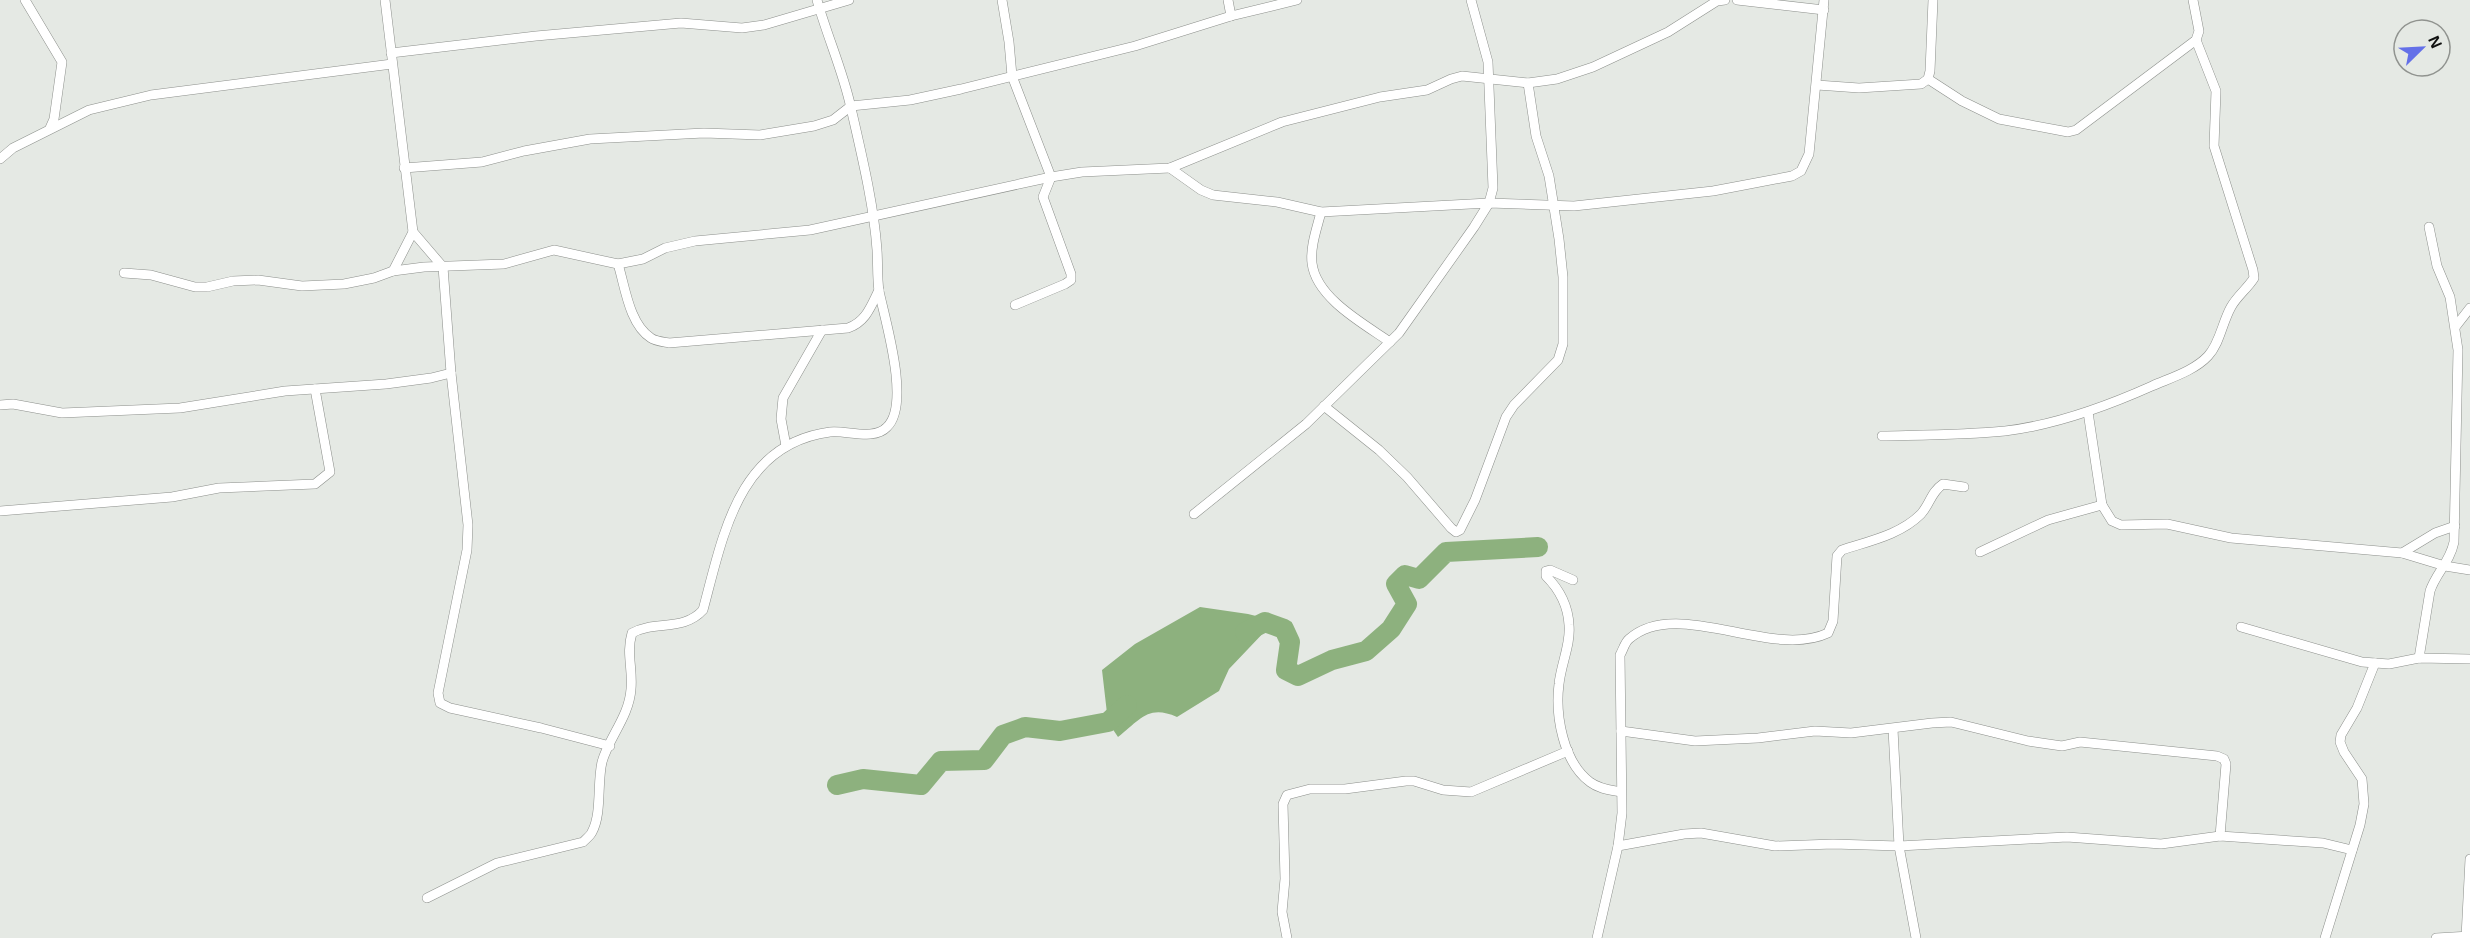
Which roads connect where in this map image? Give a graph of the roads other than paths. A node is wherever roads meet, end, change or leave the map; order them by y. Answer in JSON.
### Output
{"nodes":[{"id":1,"x":25,"y":0,"type":"edge"},
{"id":2,"x":385,"y":0,"type":"edge"},
{"id":3,"x":849,"y":0,"type":"edge"},
{"id":4,"x":1002,"y":0,"type":"edge"},
{"id":5,"x":1228,"y":0,"type":"edge"},
{"id":6,"x":1297,"y":0,"type":"edge"},
{"id":7,"x":1471,"y":0,"type":"edge"},
{"id":8,"x":1725,"y":0,"type":"edge"},
{"id":9,"x":1737,"y":0,"type":"edge"},
{"id":10,"x":1933,"y":0,"type":"edge"},
{"id":11,"x":2193,"y":0,"type":"edge"},
{"id":12,"x":818,"y":4,"type":"edge"},
{"id":13,"x":1824,"y":5,"type":"edge"},
{"id":14,"x":1231,"y":16,"type":"junction"},
{"id":15,"x":2196,"y":40,"type":"junction"},
{"id":16,"x":391,"y":53,"type":"junction"},
{"id":17,"x":392,"y":64,"type":"junction"},
{"id":18,"x":1012,"y":76,"type":"junction"},
{"id":19,"x":1928,"y":78,"type":"junction"},
{"id":20,"x":1490,"y":79,"type":"junction"},
{"id":21,"x":1528,"y":83,"type":"junction"},
{"id":22,"x":1817,"y":86,"type":"junction"},
{"id":23,"x":851,"y":106,"type":"junction"},
{"id":24,"x":50,"y":128,"type":"junction"},
{"id":25,"x":0,"y":159,"type":"edge"},
{"id":26,"x":404,"y":168,"type":"junction"},
{"id":27,"x":1170,"y":168,"type":"junction"},
{"id":28,"x":1051,"y":177,"type":"junction"},
{"id":29,"x":1489,"y":203,"type":"junction"},
{"id":30,"x":1553,"y":205,"type":"junction"},
{"id":31,"x":1321,"y":212,"type":"junction"},
{"id":32,"x":872,"y":215,"type":"junction"},
{"id":33,"x":2429,"y":227,"type":"dead end"},
{"id":34,"x":413,"y":232,"type":"junction"},
{"id":35,"x":618,"y":264,"type":"junction"},
{"id":36,"x":443,"y":267,"type":"junction"},
{"id":37,"x":393,"y":271,"type":"junction"},
{"id":38,"x":124,"y":273,"type":"dead end"},
{"id":39,"x":879,"y":290,"type":"junction"},
{"id":40,"x":1016,"y":305,"type":"dead end"},
{"id":41,"x":2470,"y":308,"type":"edge"},
{"id":42,"x":2456,"y":327,"type":"junction"},
{"id":43,"x":822,"y":330,"type":"junction"},
{"id":44,"x":1390,"y":342,"type":"junction"},
{"id":45,"x":451,"y":373,"type":"junction"},
{"id":46,"x":315,"y":389,"type":"junction"},
{"id":47,"x":0,"y":405,"type":"edge"},
{"id":48,"x":1324,"y":406,"type":"junction"},
{"id":49,"x":2088,"y":412,"type":"junction"},
{"id":50,"x":1882,"y":436,"type":"dead end"},
{"id":51,"x":786,"y":446,"type":"junction"},
{"id":52,"x":1964,"y":487,"type":"dead end"},
{"id":53,"x":2102,"y":505,"type":"junction"},
{"id":54,"x":0,"y":511,"type":"edge"},
{"id":55,"x":1194,"y":514,"type":"dead end"},
{"id":56,"x":2455,"y":526,"type":"junction"},
{"id":57,"x":1980,"y":552,"type":"dead end"},
{"id":58,"x":2402,"y":553,"type":"junction"},
{"id":59,"x":2445,"y":566,"type":"junction"},
{"id":60,"x":2470,"y":570,"type":"edge"},
{"id":61,"x":1573,"y":580,"type":"dead end"},
{"id":62,"x":2241,"y":627,"type":"dead end"},
{"id":63,"x":2419,"y":658,"type":"junction"},
{"id":64,"x":2470,"y":659,"type":"edge"},
{"id":65,"x":2375,"y":663,"type":"junction"},
{"id":66,"x":1893,"y":729,"type":"junction"},
{"id":67,"x":1621,"y":731,"type":"junction"},
{"id":68,"x":610,"y":746,"type":"junction"},
{"id":69,"x":1568,"y":751,"type":"junction"},
{"id":70,"x":1621,"y":792,"type":"junction"},
{"id":71,"x":2220,"y":836,"type":"junction"},
{"id":72,"x":1618,"y":846,"type":"junction"},
{"id":73,"x":1899,"y":846,"type":"junction"},
{"id":74,"x":2352,"y":850,"type":"junction"},
{"id":75,"x":2470,"y":859,"type":"edge"},
{"id":76,"x":427,"y":898,"type":"dead end"},
{"id":77,"x":2468,"y":937,"type":"edge"},
{"id":78,"x":1287,"y":938,"type":"edge"},
{"id":79,"x":1598,"y":938,"type":"edge"},
{"id":80,"x":1916,"y":938,"type":"edge"},
{"id":81,"x":2325,"y":938,"type":"edge"},
{"id":82,"x":2436,"y":938,"type":"edge"}],
"edges":[{"from":1,"to":24,"type":"street"},
{"from":2,"to":16,"type":"street"},
{"from":3,"to":12,"type":"street"},
{"from":4,"to":18,"type":"street"},
{"from":5,"to":14,"type":"street"},
{"from":6,"to":14,"type":"street"},
{"from":7,"to":20,"type":"street"},
{"from":8,"to":21,"type":"street"},
{"from":9,"to":13,"type":"street"},
{"from":10,"to":19,"type":"street"},
{"from":11,"to":15,"type":"street"},
{"from":12,"to":16,"type":"street"},
{"from":12,"to":23,"type":"street"},
{"from":13,"to":22,"type":"street"},
{"from":14,"to":18,"type":"street"},
{"from":15,"to":19,"type":"street"},
{"from":15,"to":49,"type":"street"},
{"from":16,"to":17,"type":"street"},
{"from":17,"to":24,"type":"street"},
{"from":17,"to":26,"type":"street"},
{"from":18,"to":23,"type":"street"},
{"from":18,"to":28,"type":"street"},
{"from":19,"to":22,"type":"street"},
{"from":20,"to":21,"type":"street"},
{"from":20,"to":27,"type":"street"},
{"from":20,"to":29,"type":"street"},
{"from":21,"to":30,"type":"street"},
{"from":22,"to":30,"type":"street"},
{"from":23,"to":26,"type":"street"},
{"from":23,"to":32,"type":"street"},
{"from":24,"to":25,"type":"street"},
{"from":26,"to":34,"type":"street"},
{"from":27,"to":28,"type":"street"},
{"from":27,"to":31,"type":"street"},
{"from":28,"to":32,"type":"street"},
{"from":28,"to":40,"type":"street"},
{"from":29,"to":30,"type":"street"},
{"from":29,"to":31,"type":"street"},
{"from":29,"to":44,"type":"street"},
{"from":30,"to":48,"type":"street"},
{"from":31,"to":44,"type":"street"},
{"from":32,"to":35,"type":"street"},
{"from":32,"to":39,"type":"street"},
{"from":33,"to":42,"type":"street"},
{"from":34,"to":36,"type":"street"},
{"from":34,"to":37,"type":"street"},
{"from":35,"to":36,"type":"street"},
{"from":35,"to":43,"type":"street"},
{"from":36,"to":37,"type":"street"},
{"from":36,"to":45,"type":"street"},
{"from":37,"to":38,"type":"street"},
{"from":39,"to":43,"type":"street"},
{"from":39,"to":51,"type":"street"},
{"from":41,"to":42,"type":"street"},
{"from":42,"to":56,"type":"street"},
{"from":43,"to":51,"type":"street"},
{"from":44,"to":48,"type":"street"},
{"from":45,"to":46,"type":"street"},
{"from":45,"to":68,"type":"street"},
{"from":46,"to":47,"type":"street"},
{"from":46,"to":54,"type":"street"},
{"from":48,"to":55,"type":"street"},
{"from":49,"to":50,"type":"street"},
{"from":49,"to":53,"type":"street"},
{"from":51,"to":68,"type":"street"},
{"from":52,"to":67,"type":"street"},
{"from":53,"to":57,"type":"street"},
{"from":53,"to":58,"type":"street"},
{"from":56,"to":58,"type":"street"},
{"from":56,"to":59,"type":"street"},
{"from":58,"to":59,"type":"street"},
{"from":59,"to":60,"type":"street"},
{"from":59,"to":63,"type":"street"},
{"from":61,"to":69,"type":"street"},
{"from":62,"to":65,"type":"street"},
{"from":63,"to":64,"type":"street"},
{"from":63,"to":65,"type":"street"},
{"from":65,"to":74,"type":"street"},
{"from":66,"to":67,"type":"street"},
{"from":66,"to":71,"type":"street"},
{"from":66,"to":73,"type":"street"},
{"from":67,"to":70,"type":"street"},
{"from":68,"to":76,"type":"street"},
{"from":69,"to":70,"type":"street"},
{"from":69,"to":78,"type":"street"},
{"from":70,"to":72,"type":"street"},
{"from":71,"to":73,"type":"street"},
{"from":71,"to":74,"type":"street"},
{"from":72,"to":73,"type":"street"},
{"from":72,"to":79,"type":"street"},
{"from":73,"to":80,"type":"street"},
{"from":74,"to":81,"type":"street"},
{"from":75,"to":77,"type":"street"},
{"from":77,"to":82,"type":"street"}]}
